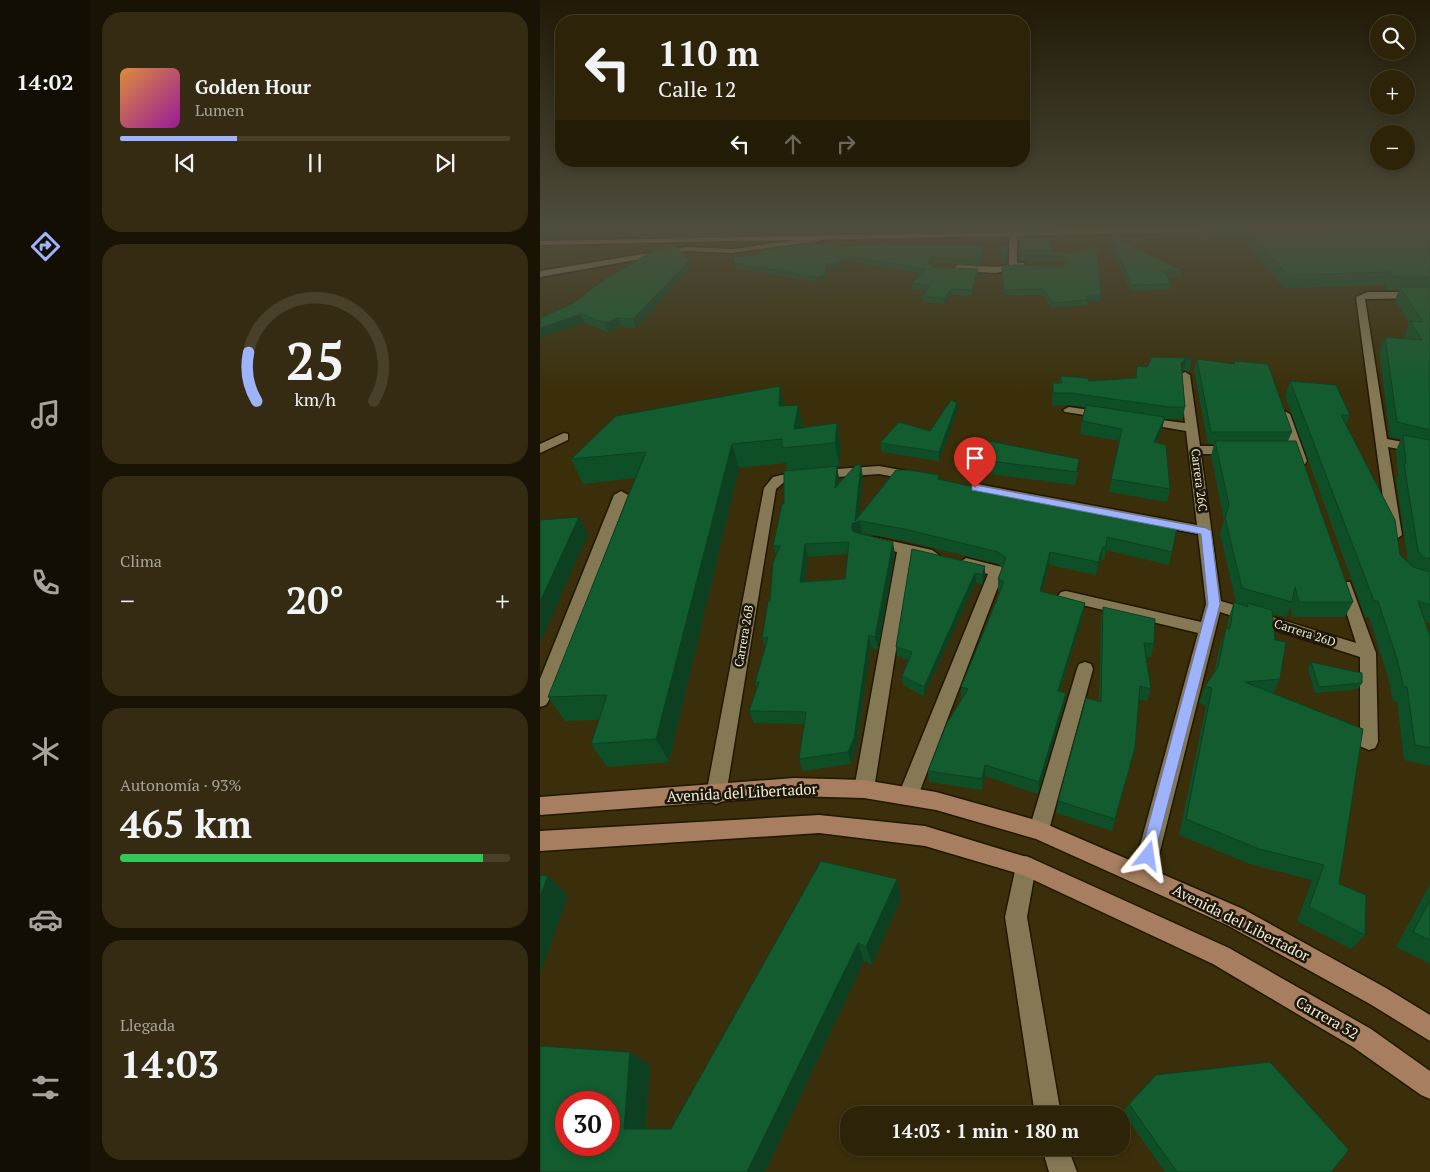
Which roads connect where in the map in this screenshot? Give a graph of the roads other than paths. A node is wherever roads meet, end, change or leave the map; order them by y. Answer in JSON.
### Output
{"nodes":[{"id":1,"x":1430,"y":295,"type":"edge"},
{"id":2,"x":1185,"y":375,"type":"dead end"},
{"id":3,"x":1279,"y":398,"type":"edge"},
{"id":4,"x":1069,"y":410,"type":"dead end"},
{"id":5,"x":1116,"y":417,"type":"edge"},
{"id":6,"x":1135,"y":420,"type":"edge"},
{"id":7,"x":1192,"y":428,"type":"junction"},
{"id":8,"x":564,"y":437,"type":"dead end"},
{"id":9,"x":1381,"y":442,"type":"junction"},
{"id":10,"x":540,"y":448,"type":"edge"},
{"id":11,"x":1195,"y":450,"type":"junction"},
{"id":12,"x":1241,"y":450,"type":"edge"},
{"id":13,"x":1430,"y":451,"type":"edge"},
{"id":14,"x":1307,"y":478,"type":"edge"},
{"id":15,"x":927,"y":479,"type":"edge"},
{"id":16,"x":966,"y":486,"type":"edge"},
{"id":17,"x":622,"y":495,"type":"dead end"},
{"id":18,"x":1206,"y":531,"type":"junction"},
{"id":19,"x":862,"y":540,"type":"edge"},
{"id":20,"x":905,"y":548,"type":"junction"},
{"id":21,"x":1397,"y":549,"type":"edge"},
{"id":22,"x":1339,"y":570,"type":"edge"},
{"id":23,"x":1066,"y":596,"type":"edge"},
{"id":24,"x":1214,"y":604,"type":"junction"},
{"id":25,"x":1207,"y":629,"type":"junction"},
{"id":26,"x":1368,"y":652,"type":"junction"},
{"id":27,"x":1085,"y":670,"type":"dead end"},
{"id":28,"x":540,"y":700,"type":"edge"},
{"id":29,"x":1323,"y":724,"type":"edge"},
{"id":30,"x":864,"y":789,"type":"junction"},
{"id":31,"x":716,"y":795,"type":"junction"},
{"id":32,"x":908,"y":796,"type":"junction"},
{"id":33,"x":540,"y":806,"type":"edge"},
{"id":34,"x":1039,"y":830,"type":"junction"},
{"id":35,"x":540,"y":841,"type":"edge"},
{"id":36,"x":1026,"y":866,"type":"junction"},
{"id":37,"x":1143,"y":875,"type":"junction"},
{"id":38,"x":1430,"y":1030,"type":"edge"},
{"id":39,"x":1430,"y":1086,"type":"edge"},
{"id":40,"x":1047,"y":1106,"type":"edge"},
{"id":41,"x":1058,"y":1156,"type":"edge"},
{"id":42,"x":1063,"y":1172,"type":"edge"}],
"edges":[{"from":1,"to":9,"type":"street"},
{"from":2,"to":7,"type":"street","name":"Carrera 26C"},
{"from":3,"to":14,"type":"street"},
{"from":4,"to":5,"type":"street"},
{"from":6,"to":7,"type":"street"},
{"from":7,"to":11,"type":"street","name":"Carrera 26C"},
{"from":8,"to":10,"type":"street"},
{"from":9,"to":13,"type":"street"},
{"from":9,"to":21,"type":"street"},
{"from":11,"to":12,"type":"street"},
{"from":11,"to":18,"type":"street","name":"Carrera 26C"},
{"from":15,"to":31,"type":"street","name":"Carrera 26B"},
{"from":16,"to":18,"type":"street"},
{"from":17,"to":28,"type":"street"},
{"from":18,"to":24,"type":"street","name":"Carrera 26C"},
{"from":19,"to":20,"type":"street"},
{"from":20,"to":30,"type":"street"},
{"from":20,"to":32,"type":"street"},
{"from":22,"to":26,"type":"street"},
{"from":23,"to":25,"type":"street"},
{"from":24,"to":25,"type":"street","name":"Carrera 26C"},
{"from":24,"to":26,"type":"street","name":"Carrera 26D"},
{"from":25,"to":37,"type":"street","name":"Carrera 26C"},
{"from":26,"to":29,"type":"street"},
{"from":27,"to":34,"type":"street"},
{"from":30,"to":31,"type":"main road","name":"Avenida del Libertador"},
{"from":30,"to":32,"type":"main road","name":"Avenida del Libertador"},
{"from":31,"to":33,"type":"main road","name":"Avenida del Libertador"},
{"from":32,"to":34,"type":"main road","name":"Avenida del Libertador"},
{"from":34,"to":37,"type":"main road","name":"Avenida del Libertador"},
{"from":35,"to":36,"type":"main road"},
{"from":36,"to":39,"type":"main road","name":"Carrera 32"},
{"from":36,"to":40,"type":"street"},
{"from":37,"to":38,"type":"main road","name":"Avenida del Libertador"},
{"from":41,"to":42,"type":"street"}]}
